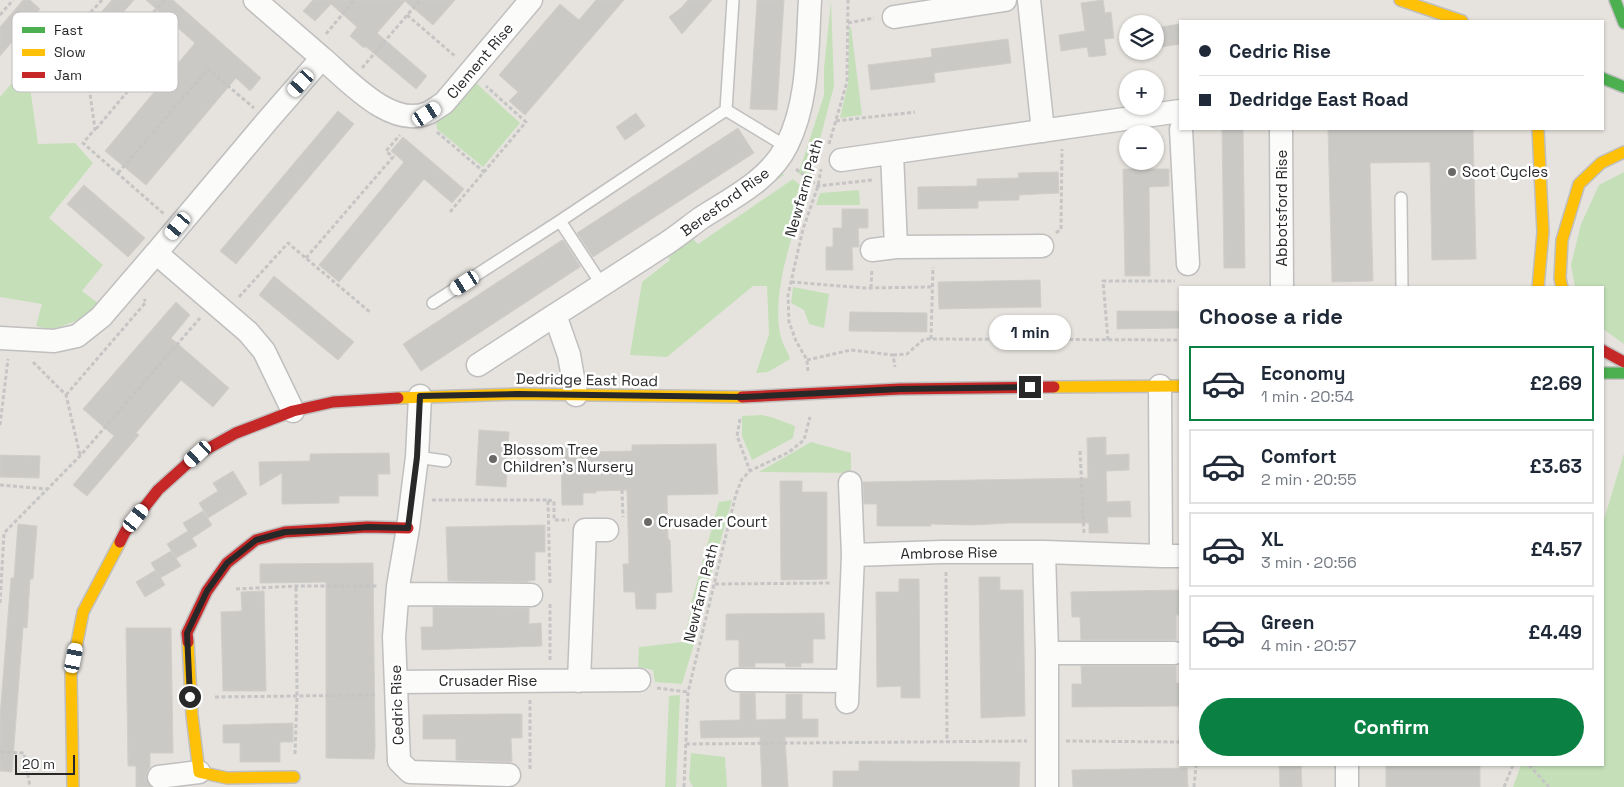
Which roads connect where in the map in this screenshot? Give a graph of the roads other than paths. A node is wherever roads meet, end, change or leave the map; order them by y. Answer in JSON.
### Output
{"nodes":[{"id":1,"x":256,"y":0,"type":"edge"},
{"id":2,"x":531,"y":0,"type":"edge"},
{"id":3,"x":733,"y":0,"type":"edge"},
{"id":4,"x":810,"y":0,"type":"edge"},
{"id":5,"x":1005,"y":0,"type":"edge"},
{"id":6,"x":1029,"y":0,"type":"edge"},
{"id":7,"x":1615,"y":0,"type":"edge"},
{"id":8,"x":1396,"y":2,"type":"edge"},
{"id":9,"x":894,"y":17,"type":"road end"},
{"id":10,"x":1424,"y":20,"type":"edge"},
{"id":11,"x":1459,"y":20,"type":"edge"},
{"id":12,"x":1624,"y":23,"type":"edge"},
{"id":13,"x":318,"y":54,"type":"junction"},
{"id":14,"x":1604,"y":79,"type":"edge"},
{"id":15,"x":1624,"y":87,"type":"edge"},
{"id":16,"x":726,"y":110,"type":"junction"},
{"id":17,"x":1179,"y":111,"type":"edge"},
{"id":18,"x":1053,"y":129,"type":"junction"},
{"id":19,"x":1181,"y":130,"type":"edge"},
{"id":20,"x":1281,"y":130,"type":"edge"},
{"id":21,"x":1538,"y":130,"type":"edge"},
{"id":22,"x":784,"y":151,"type":"junction"},
{"id":23,"x":1624,"y":152,"type":"edge"},
{"id":24,"x":892,"y":153,"type":"junction"},
{"id":25,"x":831,"y":157,"type":"road end"},
{"id":26,"x":1401,"y":198,"type":"dead end"},
{"id":27,"x":560,"y":221,"type":"junction"},
{"id":28,"x":1042,"y":246,"type":"road end"},
{"id":29,"x":896,"y":247,"type":"junction"},
{"id":30,"x":872,"y":250,"type":"dead end"},
{"id":31,"x":156,"y":252,"type":"junction"},
{"id":32,"x":1188,"y":264,"type":"road end"},
{"id":33,"x":602,"y":285,"type":"junction"},
{"id":34,"x":1282,"y":286,"type":"edge"},
{"id":35,"x":1402,"y":286,"type":"edge"},
{"id":36,"x":1538,"y":286,"type":"edge"},
{"id":37,"x":1562,"y":286,"type":"edge"},
{"id":38,"x":433,"y":303,"type":"dead end"},
{"id":39,"x":555,"y":315,"type":"junction"},
{"id":40,"x":5,"y":338,"type":"edge"},
{"id":41,"x":1604,"y":351,"type":"edge"},
{"id":42,"x":1624,"y":362,"type":"edge"},
{"id":43,"x":478,"y":364,"type":"dead end"},
{"id":44,"x":1604,"y":373,"type":"edge"},
{"id":45,"x":1624,"y":373,"type":"edge"},
{"id":46,"x":1170,"y":386,"type":"edge"},
{"id":47,"x":576,"y":395,"type":"junction"},
{"id":48,"x":420,"y":396,"type":"junction"},
{"id":49,"x":293,"y":410,"type":"junction"},
{"id":50,"x":417,"y":457,"type":"junction"},
{"id":51,"x":445,"y":461,"type":"dead end"},
{"id":52,"x":850,"y":483,"type":"dead end"},
{"id":53,"x":408,"y":528,"type":"junction"},
{"id":54,"x":607,"y":530,"type":"dead end"},
{"id":55,"x":1044,"y":552,"type":"junction"},
{"id":56,"x":853,"y":555,"type":"junction"},
{"id":57,"x":1171,"y":556,"type":"edge"},
{"id":58,"x":398,"y":590,"type":"junction"},
{"id":59,"x":543,"y":592,"type":"road end"},
{"id":60,"x":1047,"y":653,"type":"junction"},
{"id":61,"x":1174,"y":653,"type":"dead end"},
{"id":62,"x":639,"y":680,"type":"road end"},
{"id":63,"x":738,"y":680,"type":"dead end"},
{"id":64,"x":579,"y":681,"type":"junction"},
{"id":65,"x":396,"y":688,"type":"junction"},
{"id":66,"x":1347,"y":766,"type":"edge"},
{"id":67,"x":199,"y":772,"type":"junction"},
{"id":68,"x":520,"y":776,"type":"road end"},
{"id":69,"x":159,"y":777,"type":"dead end"},
{"id":70,"x":294,"y":777,"type":"road end"},
{"id":71,"x":74,"y":787,"type":"edge"},
{"id":72,"x":1047,"y":787,"type":"edge"},
{"id":73,"x":1347,"y":787,"type":"edge"}],
"edges":[{"from":1,"to":13,"type":"street"},
{"from":2,"to":13,"type":"street","name":"Clement Rise"},
{"from":3,"to":16,"type":"lane"},
{"from":4,"to":22,"type":"street","name":"Beresford Rise"},
{"from":5,"to":9,"type":"street"},
{"from":6,"to":18,"type":"street"},
{"from":7,"to":12,"type":"street"},
{"from":8,"to":10,"type":"street"},
{"from":8,"to":11,"type":"street"},
{"from":13,"to":31,"type":"street"},
{"from":14,"to":15,"type":"street"},
{"from":16,"to":22,"type":"lane"},
{"from":16,"to":27,"type":"lane"},
{"from":17,"to":18,"type":"street"},
{"from":18,"to":24,"type":"street"},
{"from":19,"to":32,"type":"street"},
{"from":20,"to":34,"type":"street","name":"Abbotsford Rise"},
{"from":21,"to":36,"type":"street"},
{"from":22,"to":33,"type":"street","name":"Beresford Rise"},
{"from":23,"to":37,"type":"street"},
{"from":24,"to":25,"type":"street"},
{"from":24,"to":29,"type":"street"},
{"from":26,"to":35,"type":"lane"},
{"from":27,"to":33,"type":"lane"},
{"from":27,"to":38,"type":"lane"},
{"from":28,"to":29,"type":"street"},
{"from":29,"to":30,"type":"street"},
{"from":31,"to":40,"type":"street"},
{"from":31,"to":49,"type":"street"},
{"from":33,"to":39,"type":"street","name":"Beresford Rise"},
{"from":39,"to":43,"type":"street","name":"Beresford Rise"},
{"from":39,"to":47,"type":"street"},
{"from":41,"to":42,"type":"street"},
{"from":44,"to":45,"type":"street"},
{"from":46,"to":47,"type":"street","name":"Dedridge East Road"},
{"from":46,"to":57,"type":"street","name":"Ambrose Rise"},
{"from":47,"to":48,"type":"street","name":"Dedridge East Road"},
{"from":48,"to":49,"type":"street","name":"Dedridge East Road"},
{"from":48,"to":50,"type":"street","name":"Cedric Rise"},
{"from":49,"to":71,"type":"street","name":"Dedridge East Road"},
{"from":50,"to":51,"type":"lane"},
{"from":50,"to":53,"type":"street","name":"Cedric Rise"},
{"from":52,"to":56,"type":"street"},
{"from":53,"to":58,"type":"street","name":"Cedric Rise"},
{"from":53,"to":67,"type":"street"},
{"from":54,"to":64,"type":"street"},
{"from":55,"to":56,"type":"street","name":"Ambrose Rise"},
{"from":55,"to":57,"type":"street","name":"Ambrose Rise"},
{"from":55,"to":60,"type":"street"},
{"from":56,"to":63,"type":"street"},
{"from":58,"to":59,"type":"street"},
{"from":58,"to":65,"type":"street","name":"Cedric Rise"},
{"from":60,"to":61,"type":"street"},
{"from":60,"to":72,"type":"street"},
{"from":62,"to":64,"type":"street","name":"Crusader Rise"},
{"from":64,"to":65,"type":"street","name":"Crusader Rise"},
{"from":65,"to":68,"type":"street","name":"Cedric Rise"},
{"from":66,"to":73,"type":"street"},
{"from":67,"to":69,"type":"street"},
{"from":67,"to":70,"type":"street"}]}
